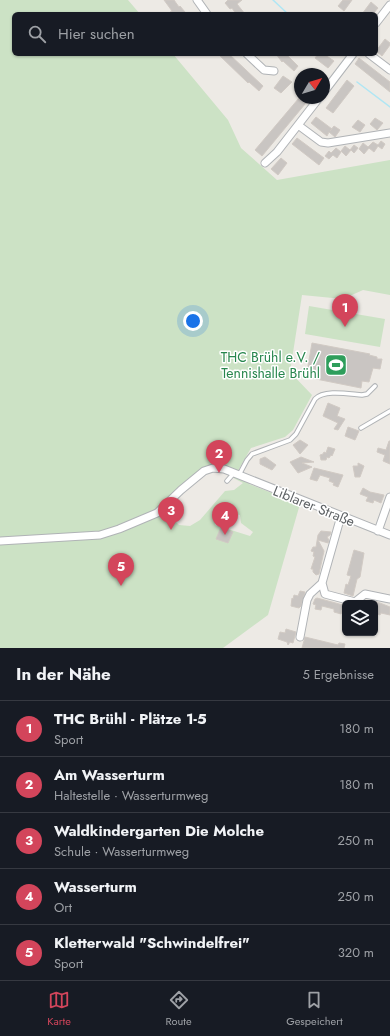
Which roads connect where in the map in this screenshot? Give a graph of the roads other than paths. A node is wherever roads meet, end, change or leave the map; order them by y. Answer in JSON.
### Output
{"nodes":[{"id":1,"x":197,"y":0,"type":"edge"},
{"id":2,"x":390,"y":5,"type":"edge"},
{"id":3,"x":206,"y":12,"type":"edge"},
{"id":4,"x":378,"y":20,"type":"edge"},
{"id":5,"x":249,"y":56,"type":"edge"},
{"id":6,"x":351,"y":56,"type":"edge"},
{"id":7,"x":372,"y":56,"type":"edge"},
{"id":8,"x":390,"y":70,"type":"edge"},
{"id":9,"x":274,"y":71,"type":"dead end"},
{"id":10,"x":330,"y":84,"type":"edge"},
{"id":11,"x":314,"y":104,"type":"edge"},
{"id":12,"x":298,"y":125,"type":"junction"},
{"id":13,"x":390,"y":133,"type":"edge"},
{"id":14,"x":265,"y":163,"type":"dead end"},
{"id":15,"x":375,"y":386,"type":"dead end"},
{"id":16,"x":390,"y":411,"type":"edge"},
{"id":17,"x":361,"y":428,"type":"dead end"},
{"id":18,"x":236,"y":474,"type":"junction"},
{"id":19,"x":226,"y":482,"type":"dead end"},
{"id":20,"x":390,"y":497,"type":"edge"},
{"id":21,"x":341,"y":516,"type":"junction"},
{"id":22,"x":378,"y":531,"type":"junction"},
{"id":23,"x":390,"y":536,"type":"edge"},
{"id":24,"x":0,"y":541,"type":"edge"},
{"id":25,"x":322,"y":583,"type":"junction"},
{"id":26,"x":390,"y":599,"type":"edge"},
{"id":27,"x":300,"y":637,"type":"dead end"}],
"edges":[{"from":1,"to":3,"type":"street"},
{"from":2,"to":4,"type":"street"},
{"from":5,"to":9,"type":"street"},
{"from":6,"to":10,"type":"street"},
{"from":7,"to":8,"type":"street"},
{"from":11,"to":12,"type":"street"},
{"from":12,"to":13,"type":"street"},
{"from":12,"to":14,"type":"street"},
{"from":15,"to":18,"type":"lane"},
{"from":16,"to":17,"type":"lane"},
{"from":18,"to":19,"type":"lane"},
{"from":18,"to":21,"type":"street","name":"Liblarer Straße"},
{"from":18,"to":24,"type":"street","name":"Liblarer Straße"},
{"from":20,"to":22,"type":"street"},
{"from":21,"to":22,"type":"street","name":"Liblarer Straße"},
{"from":21,"to":25,"type":"street"},
{"from":22,"to":23,"type":"street","name":"Liblarer Straße"},
{"from":25,"to":26,"type":"street"},
{"from":25,"to":27,"type":"street"}]}
